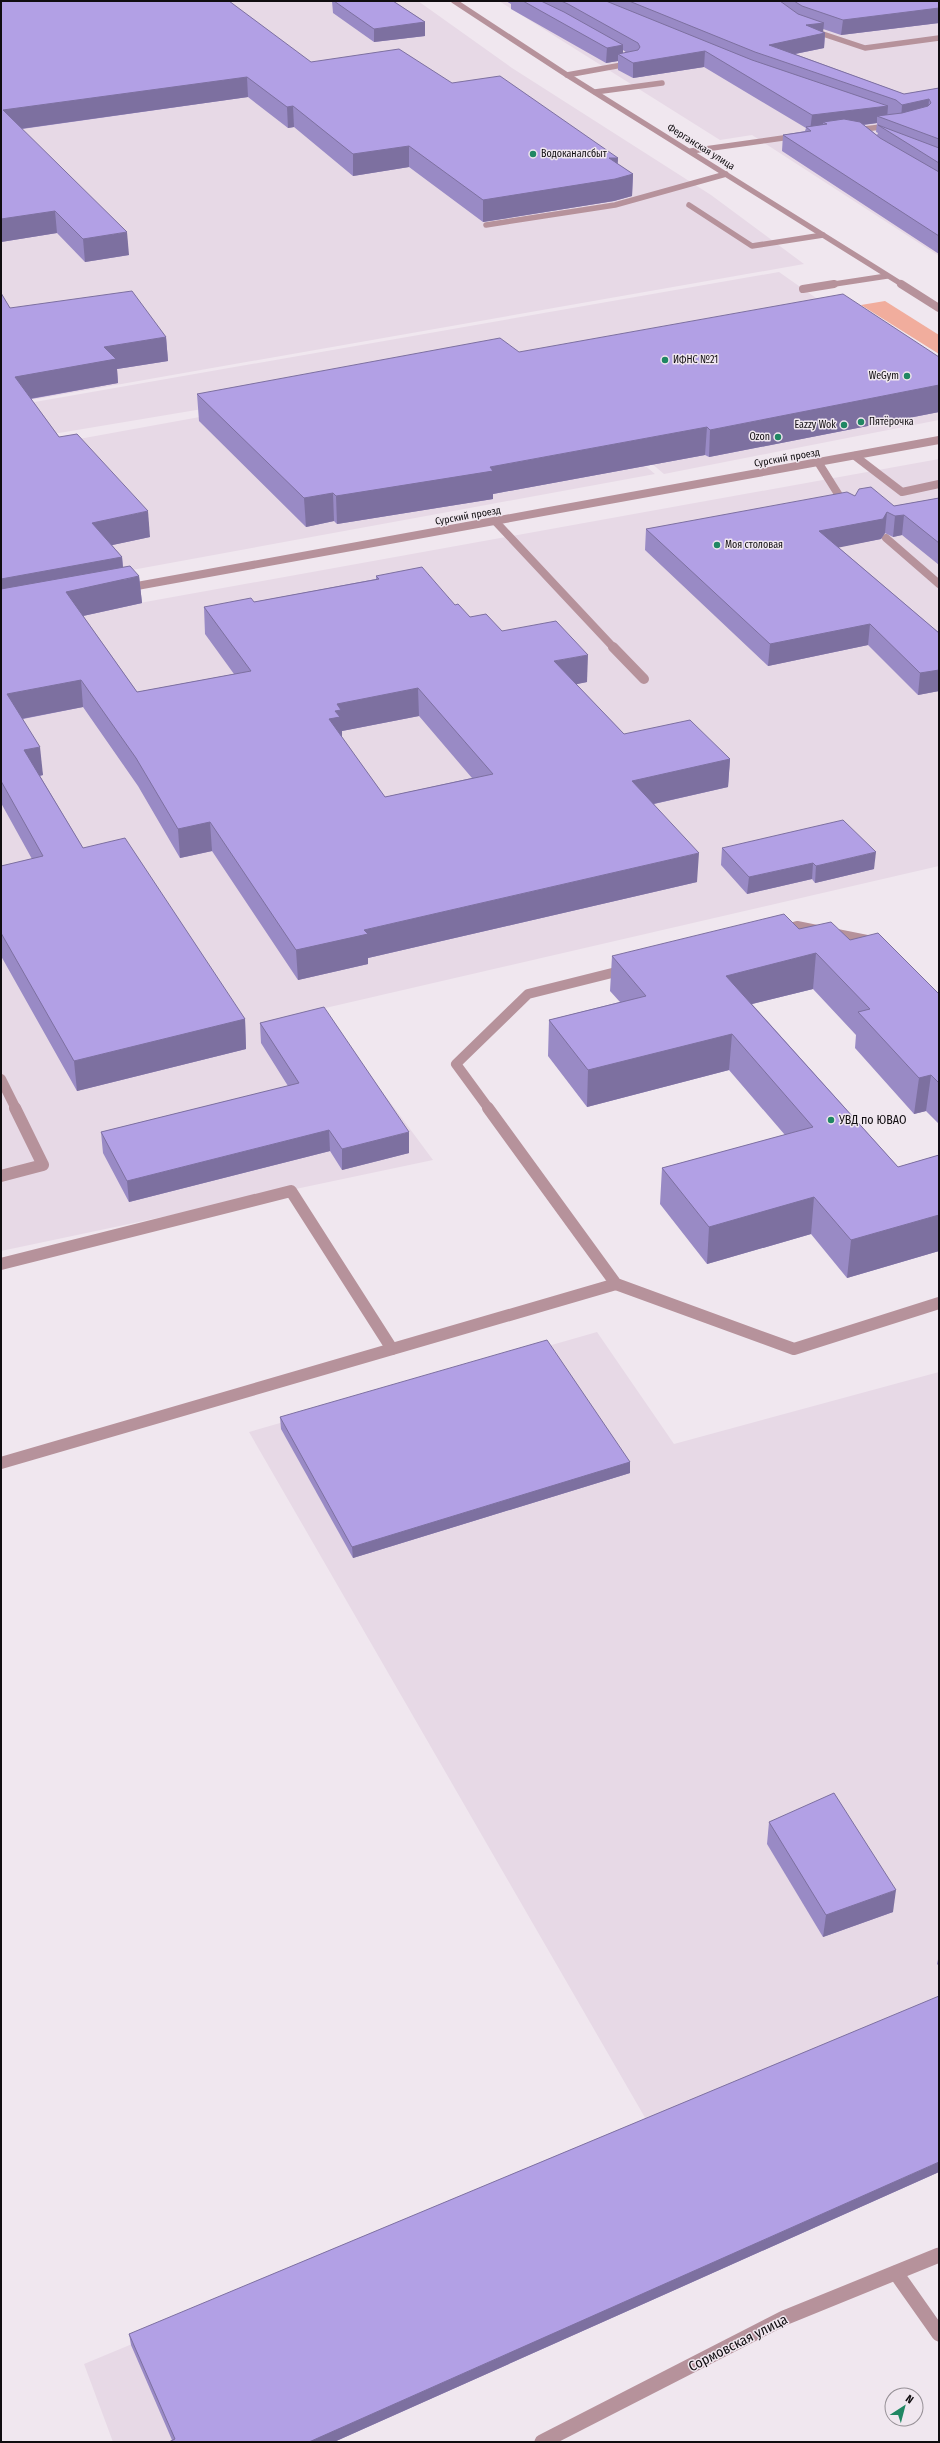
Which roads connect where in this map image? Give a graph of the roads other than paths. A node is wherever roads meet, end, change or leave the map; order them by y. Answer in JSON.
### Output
{"nodes":[{"id":1,"x":454,"y":1,"type":"edge"},
{"id":2,"x":806,"y":28,"type":"edge"},
{"id":3,"x":939,"y":38,"type":"edge"},
{"id":4,"x":628,"y":58,"type":"edge"},
{"id":5,"x":566,"y":75,"type":"junction"},
{"id":6,"x":662,"y":83,"type":"dead end"},
{"id":7,"x":595,"y":92,"type":"junction"},
{"id":8,"x":886,"y":118,"type":"edge"},
{"id":9,"x":893,"y":120,"type":"edge"},
{"id":10,"x":900,"y":125,"type":"edge"},
{"id":11,"x":805,"y":136,"type":"edge"},
{"id":12,"x":867,"y":136,"type":"edge"},
{"id":13,"x":690,"y":151,"type":"junction"},
{"id":14,"x":726,"y":174,"type":"junction"},
{"id":15,"x":689,"y":206,"type":"dead end"},
{"id":16,"x":486,"y":225,"type":"edge"},
{"id":17,"x":823,"y":235,"type":"junction"},
{"id":18,"x":887,"y":276,"type":"junction"},
{"id":19,"x":803,"y":289,"type":"dead end"},
{"id":20,"x":939,"y":308,"type":"edge"},
{"id":21,"x":939,"y":440,"type":"edge"},
{"id":22,"x":855,"y":456,"type":"junction"},
{"id":23,"x":818,"y":462,"type":"junction"},
{"id":24,"x":939,"y":484,"type":"edge"},
{"id":25,"x":852,"y":511,"type":"edge"},
{"id":26,"x":495,"y":521,"type":"junction"},
{"id":27,"x":886,"y":538,"type":"edge"},
{"id":28,"x":939,"y":584,"type":"edge"},
{"id":29,"x":118,"y":590,"type":"edge"},
{"id":30,"x":644,"y":679,"type":"dead end"},
{"id":31,"x":774,"y":932,"type":"edge"},
{"id":32,"x":878,"y":951,"type":"edge"},
{"id":33,"x":636,"y":967,"type":"edge"},
{"id":34,"x":1,"y":1079,"type":"edge"},
{"id":35,"x":1,"y":1176,"type":"edge"},
{"id":36,"x":1,"y":1264,"type":"edge"},
{"id":37,"x":616,"y":1284,"type":"junction"},
{"id":38,"x":939,"y":1303,"type":"edge"},
{"id":39,"x":392,"y":1349,"type":"junction"},
{"id":40,"x":1,"y":1463,"type":"edge"},
{"id":41,"x":939,"y":2255,"type":"edge"},
{"id":42,"x":896,"y":2273,"type":"junction"},
{"id":43,"x":939,"y":2334,"type":"edge"},
{"id":44,"x":542,"y":2442,"type":"edge"}],
"edges":[{"from":1,"to":5,"type":"street","name":"Ферганская улица"},
{"from":2,"to":3,"type":"street"},
{"from":4,"to":5,"type":"street"},
{"from":5,"to":7,"type":"street","name":"Ферганская улица"},
{"from":6,"to":7,"type":"street"},
{"from":7,"to":13,"type":"street","name":"Ферганская улица"},
{"from":8,"to":9,"type":"street"},
{"from":10,"to":12,"type":"street"},
{"from":11,"to":13,"type":"street"},
{"from":13,"to":14,"type":"street","name":"Ферганская улица"},
{"from":14,"to":16,"type":"street"},
{"from":14,"to":17,"type":"street","name":"Ферганская улица"},
{"from":15,"to":17,"type":"street"},
{"from":17,"to":18,"type":"street","name":"Ферганская улица"},
{"from":18,"to":19,"type":"street"},
{"from":18,"to":20,"type":"street","name":"Ферганская улица"},
{"from":21,"to":22,"type":"street","name":"Сурский проезд"},
{"from":22,"to":23,"type":"street","name":"Сурский проезд"},
{"from":22,"to":24,"type":"street"},
{"from":23,"to":25,"type":"street"},
{"from":23,"to":26,"type":"street","name":"Сурский проезд"},
{"from":26,"to":29,"type":"street","name":"Сурский проезд"},
{"from":26,"to":30,"type":"street"},
{"from":27,"to":28,"type":"street"},
{"from":31,"to":32,"type":"street"},
{"from":33,"to":37,"type":"street"},
{"from":34,"to":35,"type":"street"},
{"from":36,"to":39,"type":"street"},
{"from":37,"to":38,"type":"street"},
{"from":37,"to":39,"type":"street"},
{"from":39,"to":40,"type":"street"},
{"from":41,"to":42,"type":"street","name":"Сормовская улица"},
{"from":42,"to":43,"type":"street"},
{"from":42,"to":44,"type":"street","name":"Сормовская улица"}]}
